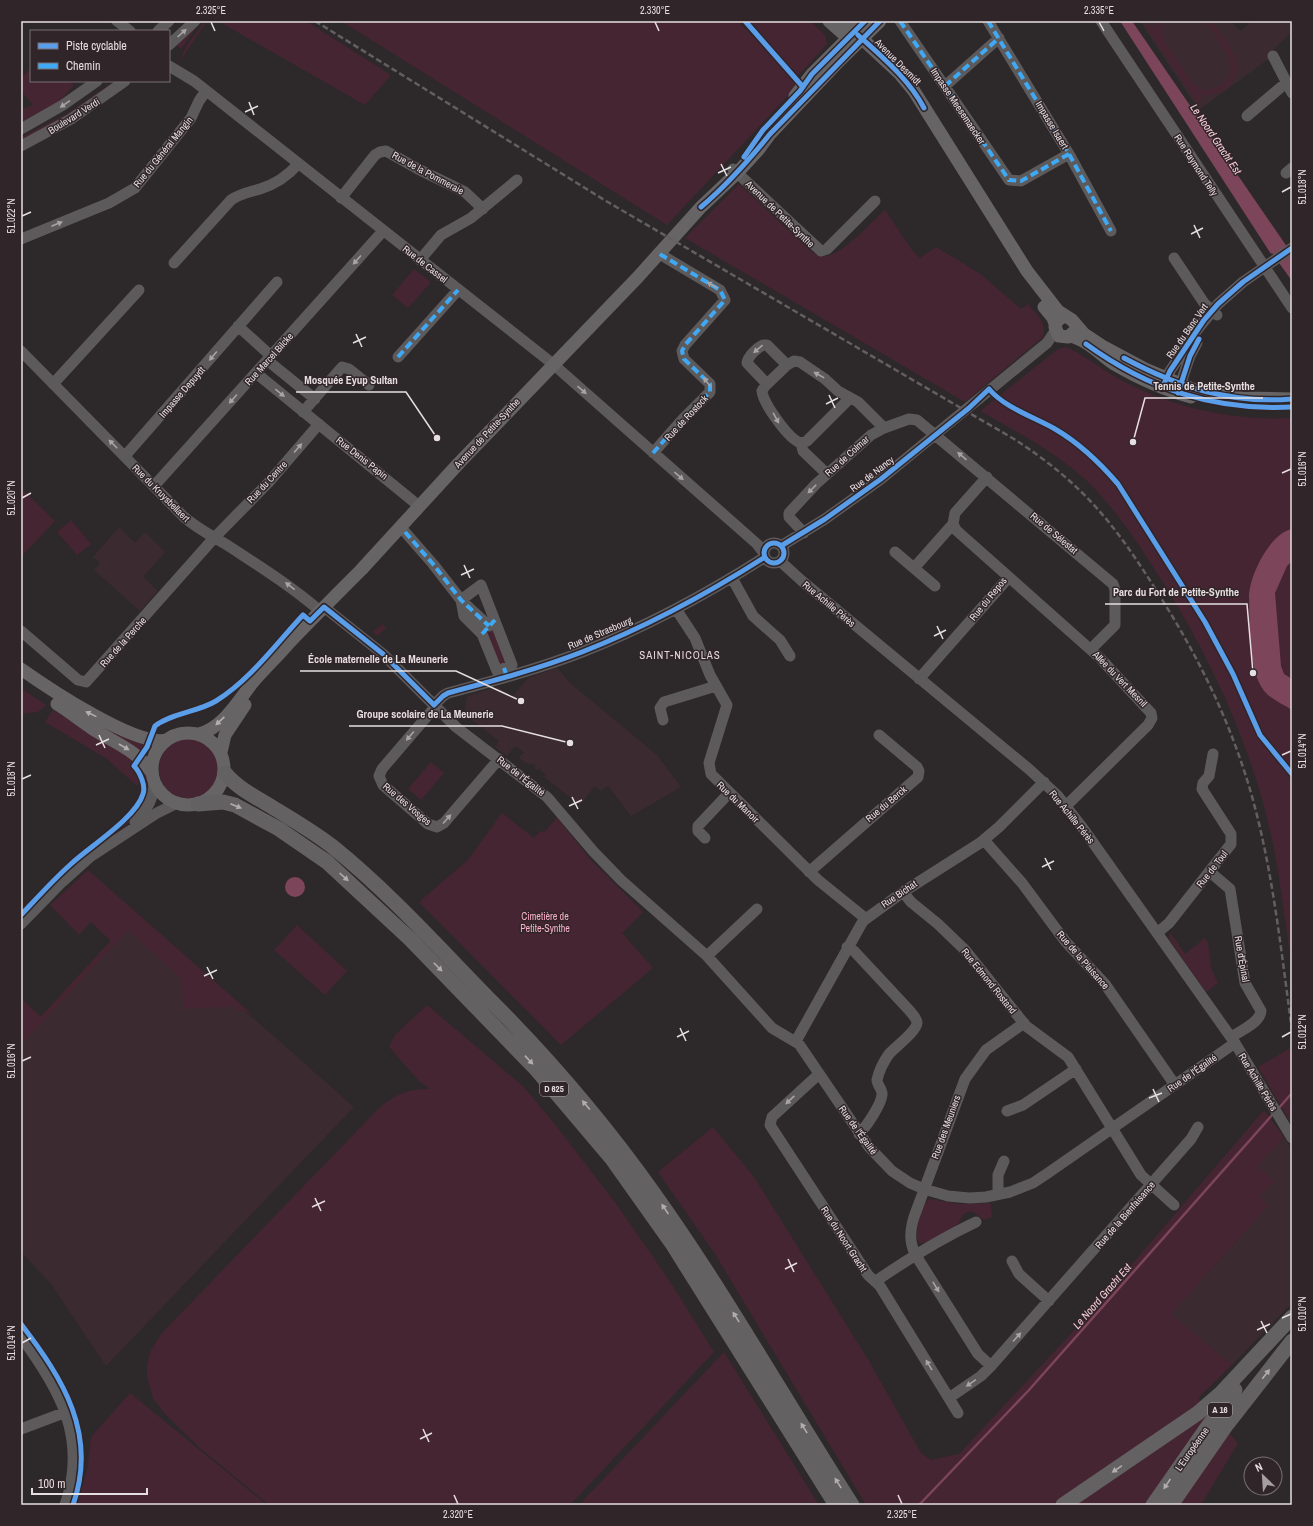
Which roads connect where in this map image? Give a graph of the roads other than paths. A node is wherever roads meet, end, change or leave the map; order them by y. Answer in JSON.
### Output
{"nodes":[{"id":1,"x":118,"y":21,"type":"edge"},
{"id":2,"x":170,"y":21,"type":"edge"},
{"id":3,"x":195,"y":21,"type":"edge"},
{"id":4,"x":829,"y":21,"type":"edge"},
{"id":5,"x":843,"y":21,"type":"edge"},
{"id":6,"x":865,"y":21,"type":"edge"},
{"id":7,"x":880,"y":21,"type":"edge"},
{"id":8,"x":900,"y":21,"type":"edge"},
{"id":9,"x":988,"y":21,"type":"edge"},
{"id":10,"x":1101,"y":21,"type":"edge"},
{"id":11,"x":129,"y":30,"type":"edge"},
{"id":12,"x":159,"y":30,"type":"edge"},
{"id":13,"x":857,"y":37,"type":"junction"},
{"id":14,"x":999,"y":38,"type":"junction"},
{"id":15,"x":170,"y":43,"type":"edge"},
{"id":16,"x":1273,"y":56,"type":"dead end"},
{"id":17,"x":170,"y":67,"type":"edge"},
{"id":18,"x":96,"y":82,"type":"edge"},
{"id":19,"x":123,"y":82,"type":"edge"},
{"id":20,"x":1287,"y":82,"type":"junction"},
{"id":21,"x":945,"y":86,"type":"junction"},
{"id":22,"x":206,"y":91,"type":"junction"},
{"id":23,"x":1292,"y":93,"type":"edge"},
{"id":24,"x":1247,"y":116,"type":"dead end"},
{"id":25,"x":21,"y":129,"type":"edge"},
{"id":26,"x":21,"y":146,"type":"edge"},
{"id":27,"x":1069,"y":154,"type":"junction"},
{"id":28,"x":298,"y":164,"type":"junction"},
{"id":29,"x":735,"y":171,"type":"junction"},
{"id":30,"x":517,"y":180,"type":"dead end"},
{"id":31,"x":341,"y":198,"type":"junction"},
{"id":32,"x":875,"y":201,"type":"dead end"},
{"id":33,"x":483,"y":209,"type":"junction"},
{"id":34,"x":383,"y":231,"type":"junction"},
{"id":35,"x":1111,"y":231,"type":"dead end"},
{"id":36,"x":21,"y":239,"type":"edge"},
{"id":37,"x":1292,"y":251,"type":"edge"},
{"id":38,"x":658,"y":253,"type":"junction"},
{"id":39,"x":1174,"y":258,"type":"dead end"},
{"id":40,"x":420,"y":260,"type":"junction"},
{"id":41,"x":174,"y":263,"type":"dead end"},
{"id":42,"x":1266,"y":270,"type":"junction"},
{"id":43,"x":277,"y":282,"type":"dead end"},
{"id":44,"x":139,"y":290,"type":"dead end"},
{"id":45,"x":458,"y":290,"type":"junction"},
{"id":46,"x":1292,"y":308,"type":"edge"},
{"id":47,"x":1214,"y":313,"type":"junction"},
{"id":48,"x":238,"y":326,"type":"junction"},
{"id":49,"x":1065,"y":328,"type":"junction"},
{"id":50,"x":21,"y":352,"type":"edge"},
{"id":51,"x":398,"y":357,"type":"dead end"},
{"id":52,"x":269,"y":358,"type":"junction"},
{"id":53,"x":553,"y":364,"type":"junction"},
{"id":54,"x":787,"y":365,"type":"junction"},
{"id":55,"x":256,"y":373,"type":"junction"},
{"id":56,"x":1164,"y":383,"type":"junction"},
{"id":57,"x":54,"y":384,"type":"junction"},
{"id":58,"x":767,"y":384,"type":"junction"},
{"id":59,"x":369,"y":385,"type":"dead end"},
{"id":60,"x":1179,"y":389,"type":"junction"},
{"id":61,"x":315,"y":398,"type":"junction"},
{"id":62,"x":850,"y":398,"type":"junction"},
{"id":63,"x":1292,"y":399,"type":"edge"},
{"id":64,"x":1292,"y":407,"type":"edge"},
{"id":65,"x":303,"y":412,"type":"junction"},
{"id":66,"x":319,"y":424,"type":"junction"},
{"id":67,"x":884,"y":428,"type":"junction"},
{"id":68,"x":936,"y":435,"type":"junction"},
{"id":69,"x":801,"y":443,"type":"junction"},
{"id":70,"x":653,"y":453,"type":"junction"},
{"id":71,"x":125,"y":456,"type":"junction"},
{"id":72,"x":827,"y":474,"type":"junction"},
{"id":73,"x":987,"y":477,"type":"junction"},
{"id":74,"x":154,"y":486,"type":"junction"},
{"id":75,"x":419,"y":506,"type":"junction"},
{"id":76,"x":953,"y":524,"type":"junction"},
{"id":77,"x":405,"y":532,"type":"dead end"},
{"id":78,"x":804,"y":532,"type":"junction"},
{"id":79,"x":214,"y":538,"type":"junction"},
{"id":80,"x":781,"y":546,"type":"junction"},
{"id":81,"x":895,"y":552,"type":"dead end"},
{"id":82,"x":765,"y":555,"type":"junction"},
{"id":83,"x":780,"y":561,"type":"junction"},
{"id":84,"x":914,"y":568,"type":"junction"},
{"id":85,"x":1009,"y":577,"type":"junction"},
{"id":86,"x":732,"y":578,"type":"junction"},
{"id":87,"x":935,"y":586,"type":"dead end"},
{"id":88,"x":461,"y":600,"type":"junction"},
{"id":89,"x":322,"y":609,"type":"junction"},
{"id":90,"x":676,"y":609,"type":"junction"},
{"id":91,"x":488,"y":627,"type":"junction"},
{"id":92,"x":21,"y":631,"type":"edge"},
{"id":93,"x":1090,"y":649,"type":"junction"},
{"id":94,"x":790,"y":656,"type":"dead end"},
{"id":95,"x":274,"y":660,"type":"junction"},
{"id":96,"x":21,"y":669,"type":"edge"},
{"id":97,"x":505,"y":673,"type":"junction"},
{"id":98,"x":919,"y":679,"type":"junction"},
{"id":99,"x":21,"y":680,"type":"edge"},
{"id":100,"x":716,"y":686,"type":"junction"},
{"id":101,"x":435,"y":706,"type":"junction"},
{"id":102,"x":663,"y":720,"type":"dead end"},
{"id":103,"x":199,"y":734,"type":"junction"},
{"id":104,"x":879,"y":735,"type":"dead end"},
{"id":105,"x":166,"y":740,"type":"junction"},
{"id":106,"x":221,"y":752,"type":"junction"},
{"id":107,"x":1213,"y":754,"type":"dead end"},
{"id":108,"x":498,"y":758,"type":"junction"},
{"id":109,"x":225,"y":773,"type":"junction"},
{"id":110,"x":153,"y":777,"type":"junction"},
{"id":111,"x":1044,"y":782,"type":"junction"},
{"id":112,"x":729,"y":794,"type":"junction"},
{"id":113,"x":177,"y":804,"type":"junction"},
{"id":114,"x":198,"y":804,"type":"junction"},
{"id":115,"x":1066,"y":806,"type":"junction"},
{"id":116,"x":705,"y":838,"type":"dead end"},
{"id":117,"x":984,"y":840,"type":"junction"},
{"id":118,"x":107,"y":846,"type":"junction"},
{"id":119,"x":809,"y":872,"type":"junction"},
{"id":120,"x":1210,"y":872,"type":"junction"},
{"id":121,"x":903,"y":892,"type":"junction"},
{"id":122,"x":757,"y":909,"type":"dead end"},
{"id":123,"x":865,"y":918,"type":"junction"},
{"id":124,"x":21,"y":924,"type":"edge"},
{"id":125,"x":1157,"y":933,"type":"junction"},
{"id":126,"x":847,"y":947,"type":"junction"},
{"id":127,"x":707,"y":956,"type":"junction"},
{"id":128,"x":1024,"y":1023,"type":"junction"},
{"id":129,"x":1233,"y":1040,"type":"junction"},
{"id":130,"x":796,"y":1041,"type":"junction"},
{"id":131,"x":1076,"y":1069,"type":"junction"},
{"id":132,"x":819,"y":1074,"type":"junction"},
{"id":133,"x":1175,"y":1085,"type":"junction"},
{"id":134,"x":1007,"y":1111,"type":"dead end"},
{"id":135,"x":1198,"y":1127,"type":"dead end"},
{"id":136,"x":1112,"y":1129,"type":"junction"},
{"id":137,"x":859,"y":1134,"type":"junction"},
{"id":138,"x":1292,"y":1138,"type":"edge"},
{"id":139,"x":1004,"y":1161,"type":"dead end"},
{"id":140,"x":1151,"y":1185,"type":"junction"},
{"id":141,"x":924,"y":1189,"type":"junction"},
{"id":142,"x":998,"y":1194,"type":"junction"},
{"id":143,"x":1174,"y":1204,"type":"dead end"},
{"id":144,"x":976,"y":1222,"type":"dead end"},
{"id":145,"x":915,"y":1254,"type":"junction"},
{"id":146,"x":1012,"y":1261,"type":"dead end"},
{"id":147,"x":876,"y":1281,"type":"junction"},
{"id":148,"x":1049,"y":1301,"type":"junction"},
{"id":149,"x":1292,"y":1318,"type":"edge"},
{"id":150,"x":21,"y":1337,"type":"edge"},
{"id":151,"x":1292,"y":1340,"type":"edge"},
{"id":152,"x":991,"y":1366,"type":"junction"},
{"id":153,"x":949,"y":1398,"type":"junction"},
{"id":154,"x":1242,"y":1404,"type":"junction"},
{"id":155,"x":66,"y":1412,"type":"junction"},
{"id":156,"x":958,"y":1413,"type":"dead end"},
{"id":157,"x":21,"y":1429,"type":"edge"},
{"id":158,"x":65,"y":1505,"type":"edge"},
{"id":159,"x":836,"y":1505,"type":"edge"},
{"id":160,"x":852,"y":1505,"type":"edge"},
{"id":161,"x":1063,"y":1505,"type":"edge"},
{"id":162,"x":1153,"y":1505,"type":"edge"},
{"id":163,"x":1171,"y":1505,"type":"edge"},
{"id":164,"x":1181,"y":1505,"type":"edge"}],
"edges":[{"from":1,"to":11,"type":"street"},
{"from":2,"to":12,"type":"street"},
{"from":15,"to":3,"type":"street","one_way":true},
{"from":4,"to":13,"type":"main road"},
{"from":5,"to":13,"type":"main road"},
{"from":6,"to":13,"type":"main road","name":"Avenue de Petite-Synthe"},
{"from":7,"to":13,"type":"main road","name":"Avenue de Petite-Synthe"},
{"from":8,"to":21,"type":"street","name":"Impasse Meesemaecker"},
{"from":9,"to":14,"type":"street","name":"Impasse Isaert"},
{"from":10,"to":42,"type":"street","name":"Rue Raymond Telly"},
{"from":13,"to":29,"type":"main road","name":"Avenue de Petite-Synthe"},
{"from":13,"to":49,"type":"main road","name":"Avenue Desmidt"},
{"from":14,"to":21,"type":"street"},
{"from":14,"to":27,"type":"street","name":"Impasse Isaert"},
{"from":16,"to":20,"type":"street"},
{"from":17,"to":22,"type":"street","name":"Rue de Cassel"},
{"from":18,"to":25,"type":"street","name":"Boulevard Verdi","one_way":true},
{"from":19,"to":26,"type":"street","name":"Boulevard Verdi"},
{"from":20,"to":23,"type":"street"},
{"from":20,"to":24,"type":"street"},
{"from":21,"to":27,"type":"street","name":"Impasse Meesemaecker"},
{"from":22,"to":28,"type":"street","name":"Rue de Cassel"},
{"from":36,"to":22,"type":"street","name":"Rue du Général Mangin","one_way":true},
{"from":27,"to":35,"type":"street","name":"Impasse Isaert"},
{"from":28,"to":31,"type":"street","name":"Rue de Cassel"},
{"from":28,"to":41,"type":"street"},
{"from":29,"to":32,"type":"street","name":"Avenue de Petite-Synthe"},
{"from":29,"to":38,"type":"main road","name":"Avenue de Petite-Synthe"},
{"from":30,"to":33,"type":"street"},
{"from":31,"to":33,"type":"street","name":"Rue de la Pommeraie"},
{"from":31,"to":34,"type":"street","name":"Rue de Cassel"},
{"from":33,"to":40,"type":"street"},
{"from":34,"to":40,"type":"street","name":"Rue de Cassel"},
{"from":34,"to":52,"type":"street","name":"Rue Marcel Bilcke","one_way":true},
{"from":37,"to":42,"type":"street","name":"Rue du Banc Vert"},
{"from":38,"to":53,"type":"main road","name":"Avenue de Petite-Synthe"},
{"from":70,"to":38,"type":"street","name":"Rue de Rostock","one_way":true},
{"from":39,"to":47,"type":"street"},
{"from":40,"to":45,"type":"street","name":"Rue de Cassel"},
{"from":42,"to":46,"type":"street","name":"Rue Raymond Telly"},
{"from":42,"to":47,"type":"street","name":"Rue du Banc Vert"},
{"from":43,"to":48,"type":"street","name":"Impasse Depuydt"},
{"from":44,"to":57,"type":"street"},
{"from":45,"to":51,"type":"street"},
{"from":45,"to":53,"type":"street","name":"Rue de Cassel"},
{"from":47,"to":56,"type":"street","name":"Rue du Banc Vert"},
{"from":47,"to":60,"type":"street","name":"Rue du Banc Vert"},
{"from":48,"to":52,"type":"street"},
{"from":48,"to":71,"type":"street","name":"Impasse Depuydt","one_way":true},
{"from":49,"to":56,"type":"main road"},
{"from":49,"to":68,"type":"street","name":"Rue de Nancy"},
{"from":50,"to":57,"type":"street","name":"Rue du Kruysbellaert"},
{"from":52,"to":55,"type":"street","name":"Rue Marcel Bilcke"},
{"from":52,"to":61,"type":"street"},
{"from":53,"to":70,"type":"street","one_way":true},
{"from":53,"to":75,"type":"main road","name":"Avenue de Petite-Synthe"},
{"from":54,"to":58,"type":"street"},
{"from":54,"to":58,"type":"street","one_way":true},
{"from":62,"to":54,"type":"street","one_way":true},
{"from":55,"to":65,"type":"street","name":"Rue Denis Papin","one_way":true},
{"from":55,"to":74,"type":"street","name":"Rue Marcel Bilcke","one_way":true},
{"from":56,"to":60,"type":"main road"},
{"from":71,"to":57,"type":"street","name":"Rue du Kruysbellaert","one_way":true},
{"from":58,"to":69,"type":"street","one_way":true},
{"from":59,"to":61,"type":"street"},
{"from":60,"to":63,"type":"main road"},
{"from":60,"to":64,"type":"main road"},
{"from":61,"to":65,"type":"street"},
{"from":62,"to":67,"type":"street"},
{"from":62,"to":69,"type":"street"},
{"from":65,"to":66,"type":"street","name":"Rue Denis Papin"},
{"from":66,"to":75,"type":"street","name":"Rue Denis Papin"},
{"from":79,"to":66,"type":"street","name":"Rue du Centre","one_way":true},
{"from":67,"to":68,"type":"street","name":"Rue de Colmar"},
{"from":67,"to":72,"type":"street","name":"Rue de Colmar"},
{"from":73,"to":68,"type":"street","name":"Rue de Sélestat","one_way":true},
{"from":68,"to":78,"type":"street","name":"Rue de Nancy"},
{"from":69,"to":72,"type":"street"},
{"from":70,"to":82,"type":"street","one_way":true},
{"from":71,"to":74,"type":"street","name":"Rue du Kruysbellaert"},
{"from":72,"to":78,"type":"street","name":"Rue de Colmar","one_way":true},
{"from":73,"to":76,"type":"street"},
{"from":73,"to":93,"type":"street","name":"Rue de Sélestat"},
{"from":74,"to":79,"type":"street","name":"Rue du Kruysbellaert"},
{"from":75,"to":89,"type":"main road","name":"Avenue de Petite-Synthe"},
{"from":76,"to":84,"type":"street"},
{"from":76,"to":85,"type":"street","name":"Rue du Repos"},
{"from":77,"to":88,"type":"street"},
{"from":78,"to":80,"type":"street","name":"Rue de Nancy"},
{"from":89,"to":79,"type":"street","name":"Rue du Kruysbellaert","one_way":true},
{"from":79,"to":92,"type":"street","name":"Rue de la Perche"},
{"from":80,"to":82,"type":"street"},
{"from":80,"to":83,"type":"street"},
{"from":81,"to":84,"type":"street"},
{"from":82,"to":83,"type":"street"},
{"from":82,"to":86,"type":"street","name":"Rue de Strasbourg"},
{"from":83,"to":98,"type":"street","name":"Rue Achille Pérès"},
{"from":84,"to":87,"type":"street"},
{"from":85,"to":93,"type":"street","name":"Allée du Vert Mesnil"},
{"from":85,"to":98,"type":"street","name":"Rue du Repos"},
{"from":86,"to":90,"type":"street","name":"Rue de Strasbourg"},
{"from":86,"to":94,"type":"street"},
{"from":88,"to":91,"type":"street"},
{"from":88,"to":91,"type":"street"},
{"from":89,"to":95,"type":"main road","name":"Avenue de Petite-Synthe"},
{"from":89,"to":101,"type":"street","name":"Rue de l'Égalité"},
{"from":90,"to":97,"type":"street","name":"Rue de Strasbourg"},
{"from":90,"to":100,"type":"street","name":"Rue du Manoir"},
{"from":91,"to":97,"type":"street"},
{"from":91,"to":97,"type":"street"},
{"from":93,"to":115,"type":"street","name":"Allée du Vert Mesnil"},
{"from":95,"to":103,"type":"main road","name":"Avenue de Petite-Synthe","one_way":true},
{"from":95,"to":106,"type":"main road","name":"Avenue de Petite-Synthe"},
{"from":105,"to":96,"type":"main road","one_way":true},
{"from":97,"to":101,"type":"street","name":"Rue de Strasbourg"},
{"from":98,"to":111,"type":"street","name":"Rue Achille Pérès"},
{"from":99,"to":110,"type":"main road","one_way":true},
{"from":100,"to":102,"type":"street"},
{"from":100,"to":112,"type":"street","name":"Rue du Manoir"},
{"from":101,"to":108,"type":"street","name":"Rue de l'Égalité"},
{"from":101,"to":108,"type":"street","name":"Rue des Vosges","one_way":true},
{"from":103,"to":105,"type":"main road"},
{"from":103,"to":106,"type":"main road"},
{"from":104,"to":119,"type":"street","name":"Rue du Berck"},
{"from":105,"to":110,"type":"main road"},
{"from":106,"to":109,"type":"main road"},
{"from":107,"to":120,"type":"street","name":"Rue de Toul"},
{"from":108,"to":127,"type":"street","name":"Rue de l'Égalité"},
{"from":109,"to":114,"type":"main road"},
{"from":160,"to":109,"type":"highway","number":"D 625","one_way":true},
{"from":110,"to":113,"type":"main road"},
{"from":110,"to":118,"type":"street"},
{"from":111,"to":115,"type":"street","name":"Rue Achille Pérès"},
{"from":111,"to":117,"type":"street","name":"Rue Bichat"},
{"from":112,"to":116,"type":"street"},
{"from":112,"to":119,"type":"street","name":"Rue du Manoir"},
{"from":113,"to":114,"type":"main road"},
{"from":113,"to":118,"type":"street"},
{"from":114,"to":159,"type":"highway","number":"D 625","one_way":true},
{"from":115,"to":125,"type":"street","name":"Rue Achille Pérès"},
{"from":117,"to":121,"type":"street","name":"Rue Bichat"},
{"from":117,"to":133,"type":"street","name":"Rue de la Plaisance"},
{"from":118,"to":124,"type":"street"},
{"from":119,"to":123,"type":"street","name":"Rue du Manoir"},
{"from":120,"to":125,"type":"street","name":"Rue de Toul"},
{"from":120,"to":129,"type":"street","name":"Rue d'Épinal"},
{"from":121,"to":123,"type":"street","name":"Rue Bichat"},
{"from":121,"to":128,"type":"street","name":"Rue Edmond Rostand"},
{"from":122,"to":127,"type":"street"},
{"from":123,"to":126,"type":"street","name":"Rue Bichat"},
{"from":125,"to":129,"type":"street","name":"Rue Achille Pérès"},
{"from":126,"to":130,"type":"street","name":"Rue Bichat"},
{"from":126,"to":137,"type":"street"},
{"from":127,"to":130,"type":"street","name":"Rue de l'Égalité"},
{"from":128,"to":131,"type":"street","name":"Rue Edmond Rostand"},
{"from":128,"to":141,"type":"street","name":"Rue des Meuniers"},
{"from":129,"to":133,"type":"street","name":"Rue de l'Égalité"},
{"from":129,"to":138,"type":"street","name":"Rue Achille Pérès"},
{"from":130,"to":132,"type":"street","name":"Rue de l'Égalité"},
{"from":131,"to":134,"type":"street"},
{"from":131,"to":136,"type":"street","name":"Rue Edmond Rostand"},
{"from":132,"to":137,"type":"street","name":"Rue de l'Égalité"},
{"from":132,"to":147,"type":"street","name":"Rue du Noort Gracht","one_way":true},
{"from":133,"to":136,"type":"street","name":"Rue de l'Égalité"},
{"from":135,"to":140,"type":"street","name":"Rue de la Bienfaisance"},
{"from":136,"to":140,"type":"street","name":"Rue Edmond Rostand"},
{"from":136,"to":142,"type":"street","name":"Rue de l'Égalité"},
{"from":137,"to":141,"type":"street","name":"Rue de l'Égalité"},
{"from":139,"to":142,"type":"street"},
{"from":140,"to":143,"type":"street","name":"Rue Edmond Rostand"},
{"from":140,"to":148,"type":"street","name":"Rue de la Bienfaisance"},
{"from":141,"to":142,"type":"street","name":"Rue de l'Égalité"},
{"from":141,"to":145,"type":"street","name":"Rue des Meuniers"},
{"from":144,"to":145,"type":"street"},
{"from":145,"to":147,"type":"street"},
{"from":145,"to":152,"type":"street","name":"Rue des Meuniers","one_way":true},
{"from":146,"to":148,"type":"street"},
{"from":153,"to":147,"type":"street","name":"Rue du Noort Gracht","one_way":true},
{"from":152,"to":148,"type":"street","name":"Rue de la Bienfaisance","one_way":true},
{"from":149,"to":161,"type":"highway","one_way":true},
{"from":149,"to":162,"type":"highway","name":"L'Européenne","number":"A 16","one_way":true},
{"from":150,"to":155,"type":"street"},
{"from":154,"to":151,"type":"highway","name":"L'Européenne","number":"A 16","one_way":true},
{"from":152,"to":153,"type":"street","name":"Rue de la Bienfaisance","one_way":true},
{"from":153,"to":156,"type":"street","name":"Rue du Noort Gracht"},
{"from":154,"to":163,"type":"highway","name":"L'Européenne","number":"A 16"},
{"from":154,"to":164,"type":"highway"},
{"from":155,"to":157,"type":"street"},
{"from":155,"to":158,"type":"street"}]}
